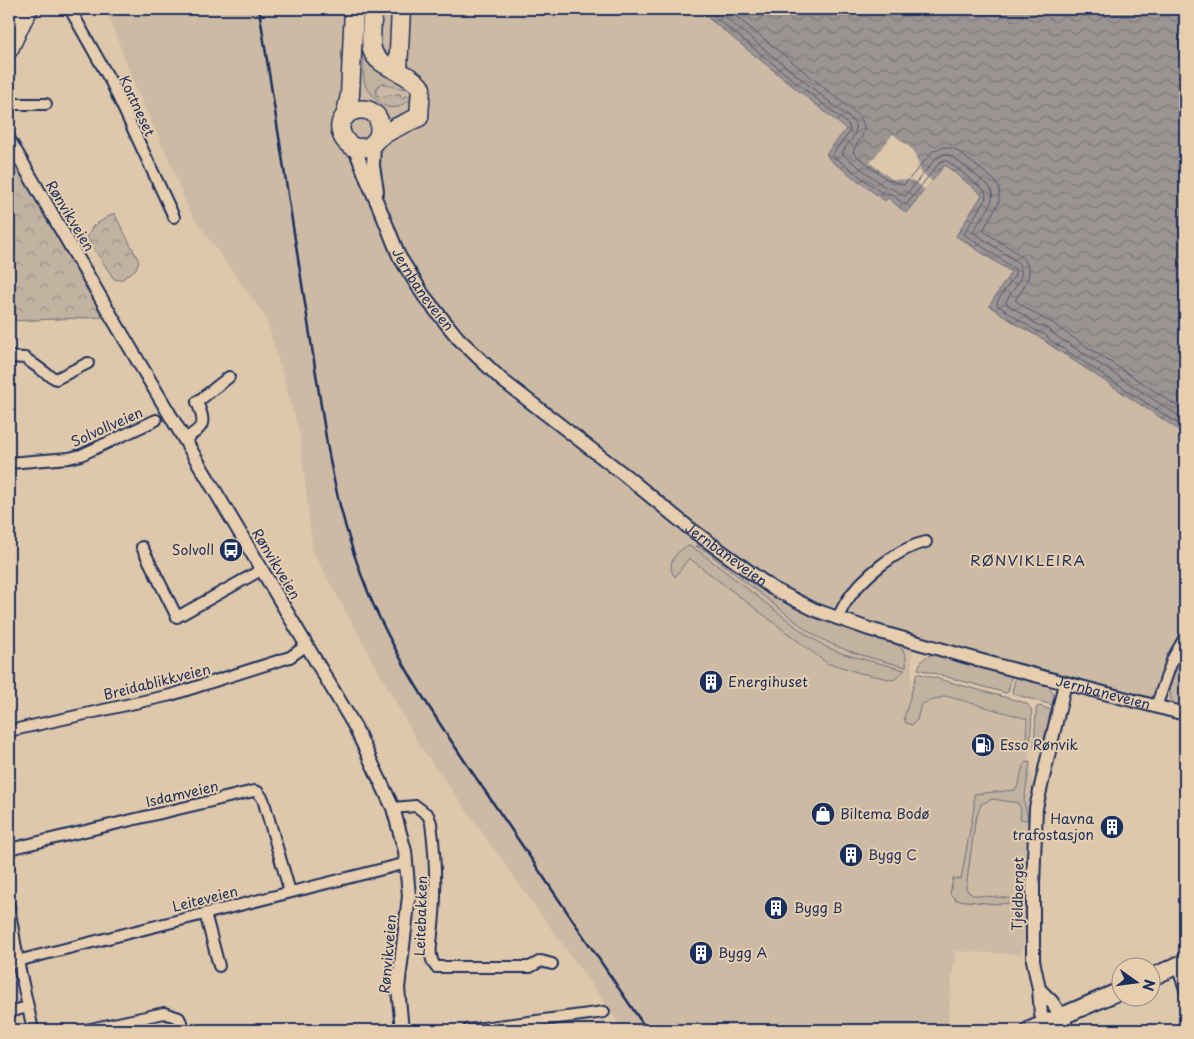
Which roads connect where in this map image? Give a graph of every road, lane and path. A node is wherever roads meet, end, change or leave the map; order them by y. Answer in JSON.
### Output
{"nodes":[{"id":1,"x":14,"y":9,"type":"edge"},
{"id":2,"x":29,"y":9,"type":"edge"},
{"id":3,"x":70,"y":9,"type":"edge"},
{"id":4,"x":354,"y":9,"type":"edge"},
{"id":5,"x":373,"y":9,"type":"edge"},
{"id":6,"x":401,"y":9,"type":"edge"},
{"id":7,"x":9,"y":17,"type":"edge"},
{"id":8,"x":353,"y":42,"type":"junction"},
{"id":9,"x":9,"y":49,"type":"edge"},
{"id":10,"x":398,"y":70,"type":"junction"},
{"id":11,"x":9,"y":104,"type":"edge"},
{"id":12,"x":46,"y":104,"type":"dead end"},
{"id":13,"x":372,"y":112,"type":"junction"},
{"id":14,"x":344,"y":117,"type":"junction"},
{"id":15,"x":419,"y":117,"type":"junction"},
{"id":16,"x":376,"y":140,"type":"junction"},
{"id":17,"x":9,"y":144,"type":"edge"},
{"id":18,"x":352,"y":146,"type":"junction"},
{"id":19,"x":383,"y":216,"type":"junction"},
{"id":20,"x":174,"y":217,"type":"dead end"},
{"id":21,"x":9,"y":357,"type":"edge"},
{"id":22,"x":88,"y":364,"type":"dead end"},
{"id":23,"x":229,"y":377,"type":"dead end"},
{"id":24,"x":156,"y":420,"type":"dead end"},
{"id":25,"x":186,"y":439,"type":"junction"},
{"id":26,"x":9,"y":463,"type":"edge"},
{"id":27,"x":926,"y":542,"type":"dead end"},
{"id":28,"x":142,"y":548,"type":"dead end"},
{"id":29,"x":261,"y":570,"type":"junction"},
{"id":30,"x":837,"y":619,"type":"junction"},
{"id":31,"x":1185,"y":637,"type":"edge"},
{"id":32,"x":306,"y":645,"type":"junction"},
{"id":33,"x":1065,"y":683,"type":"junction"},
{"id":34,"x":1156,"y":707,"type":"junction"},
{"id":35,"x":1185,"y":714,"type":"edge"},
{"id":36,"x":9,"y":731,"type":"edge"},
{"id":37,"x":393,"y":808,"type":"junction"},
{"id":38,"x":9,"y":849,"type":"edge"},
{"id":39,"x":407,"y":863,"type":"junction"},
{"id":40,"x":290,"y":892,"type":"junction"},
{"id":41,"x":9,"y":906,"type":"edge"},
{"id":42,"x":205,"y":913,"type":"junction"},
{"id":43,"x":13,"y":962,"type":"edge"},
{"id":44,"x":552,"y":964,"type":"dead end"},
{"id":45,"x":1181,"y":964,"type":"edge"},
{"id":46,"x":219,"y":966,"type":"dead end"},
{"id":47,"x":1162,"y":973,"type":"edge"},
{"id":48,"x":1039,"y":989,"type":"junction"},
{"id":49,"x":1185,"y":989,"type":"edge"},
{"id":50,"x":1112,"y":997,"type":"edge"},
{"id":51,"x":28,"y":1007,"type":"junction"},
{"id":52,"x":9,"y":1012,"type":"edge"},
{"id":53,"x":604,"y":1012,"type":"dead end"},
{"id":54,"x":1050,"y":1026,"type":"edge"},
{"id":55,"x":33,"y":1030,"type":"edge"},
{"id":56,"x":86,"y":1030,"type":"edge"},
{"id":57,"x":185,"y":1030,"type":"edge"},
{"id":58,"x":402,"y":1030,"type":"edge"},
{"id":59,"x":468,"y":1030,"type":"edge"}],
"edges":[{"from":1,"to":7,"type":"highway"},
{"from":2,"to":9,"type":"highway"},
{"from":3,"to":20,"type":"street","name":"Kortneset"},
{"from":4,"to":8,"type":"highway","name":"Jernbaneveien"},
{"from":5,"to":10,"type":"highway"},
{"from":6,"to":10,"type":"highway"},
{"from":8,"to":13,"type":"highway","name":"Jernbaneveien"},
{"from":8,"to":14,"type":"highway","name":"Jernbaneveien"},
{"from":10,"to":15,"type":"highway"},
{"from":11,"to":12,"type":"street"},
{"from":13,"to":14,"type":"highway"},
{"from":13,"to":15,"type":"highway"},
{"from":13,"to":16,"type":"highway","name":"Jernbaneveien"},
{"from":14,"to":18,"type":"highway","name":"Jernbaneveien"},
{"from":15,"to":16,"type":"highway"},
{"from":16,"to":18,"type":"highway"},
{"from":16,"to":19,"type":"street","name":"Jernbaneveien"},
{"from":17,"to":25,"type":"street","name":"Rønvikveien"},
{"from":18,"to":19,"type":"street","name":"Jernbaneveien"},
{"from":19,"to":30,"type":"street","name":"Jernbaneveien"},
{"from":21,"to":22,"type":"street"},
{"from":23,"to":25,"type":"street"},
{"from":24,"to":26,"type":"street","name":"Solvollveien"},
{"from":25,"to":29,"type":"street","name":"Rønvikveien"},
{"from":27,"to":30,"type":"street"},
{"from":28,"to":29,"type":"street"},
{"from":29,"to":32,"type":"street","name":"Rønvikveien"},
{"from":30,"to":33,"type":"street","name":"Jernbaneveien"},
{"from":31,"to":34,"type":"street"},
{"from":32,"to":36,"type":"street","name":"Breidablikkveien"},
{"from":32,"to":37,"type":"street","name":"Rønvikveien"},
{"from":33,"to":34,"type":"street","name":"Jernbaneveien"},
{"from":33,"to":48,"type":"street","name":"Tjeldberget"},
{"from":34,"to":35,"type":"street","name":"Jernbaneveien"},
{"from":37,"to":39,"type":"street","name":"Rønvikveien"},
{"from":37,"to":44,"type":"street","name":"Leitebakken"},
{"from":38,"to":40,"type":"street","name":"Isdamveien"},
{"from":39,"to":40,"type":"street","name":"Leiteveien"},
{"from":39,"to":58,"type":"street","name":"Rønvikveien"},
{"from":40,"to":42,"type":"street","name":"Leiteveien"},
{"from":41,"to":43,"type":"street"},
{"from":42,"to":43,"type":"street","name":"Leiteveien"},
{"from":42,"to":46,"type":"street"},
{"from":43,"to":51,"type":"street"},
{"from":45,"to":47,"type":"main road"},
{"from":45,"to":49,"type":"street"},
{"from":48,"to":54,"type":"street","name":"Tjeldberget"},
{"from":48,"to":54,"type":"street"},
{"from":50,"to":54,"type":"main road"},
{"from":51,"to":52,"type":"street"},
{"from":51,"to":55,"type":"street"},
{"from":53,"to":59,"type":"street"},
{"from":56,"to":57,"type":"street"}]}
